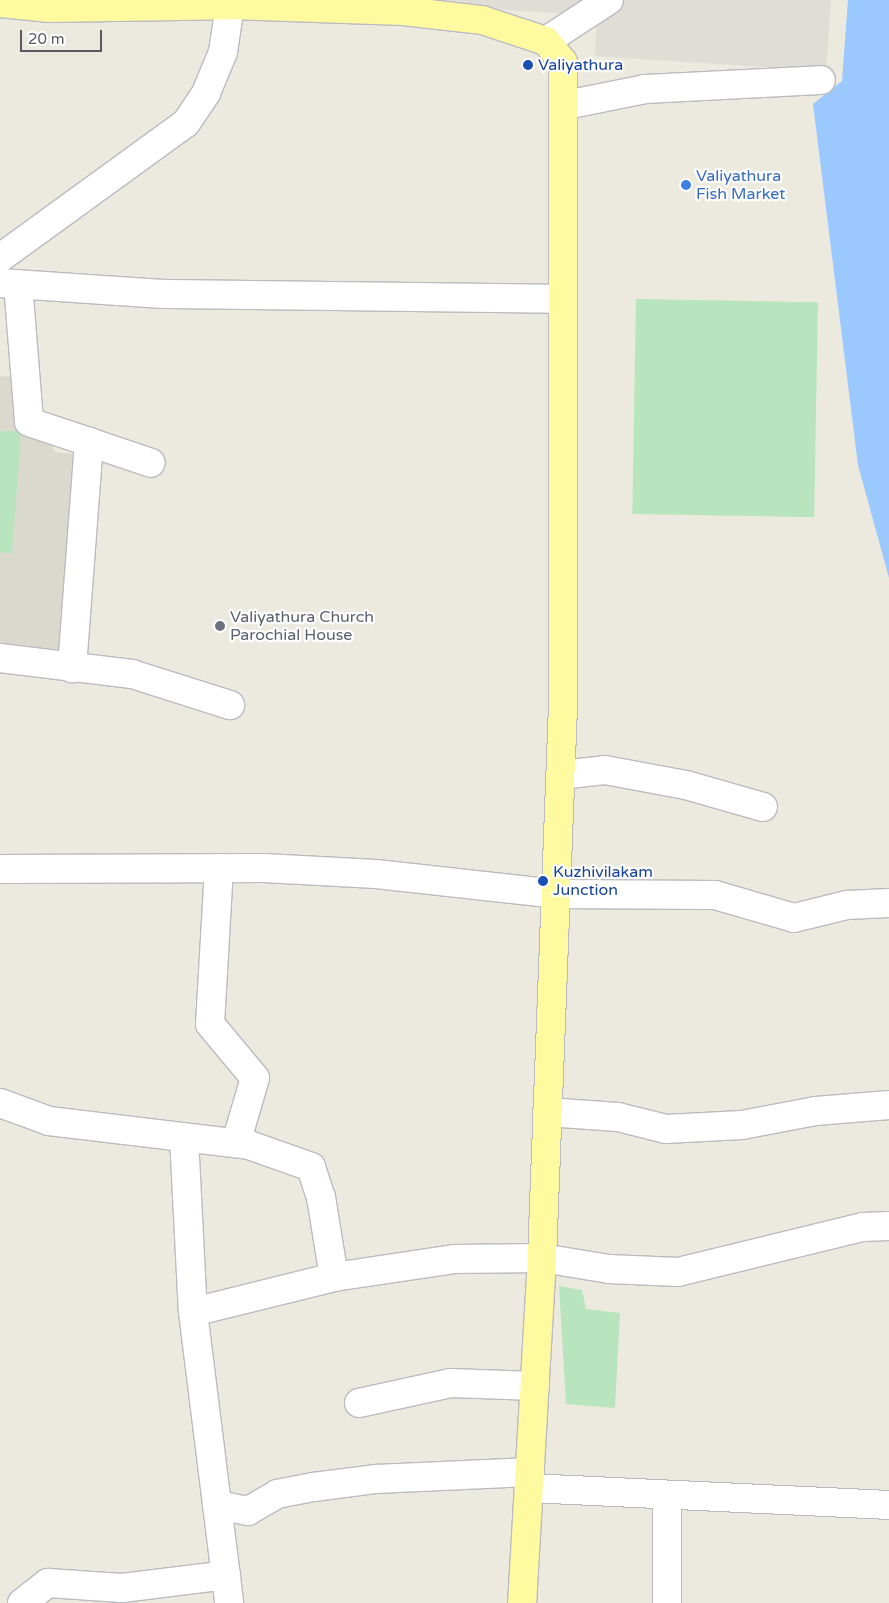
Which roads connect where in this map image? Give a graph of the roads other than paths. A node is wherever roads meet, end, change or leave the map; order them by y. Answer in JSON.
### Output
{"nodes":[{"id":1,"x":609,"y":0,"type":"edge"},
{"id":2,"x":230,"y":2,"type":"edge"},
{"id":3,"x":0,"y":3,"type":"edge"},
{"id":4,"x":403,"y":6,"type":"edge"},
{"id":5,"x":546,"y":41,"type":"junction"},
{"id":6,"x":821,"y":80,"type":"dead end"},
{"id":7,"x":566,"y":105,"type":"junction"},
{"id":8,"x":0,"y":258,"type":"edge"},
{"id":9,"x":9,"y":283,"type":"edge"},
{"id":10,"x":562,"y":299,"type":"junction"},
{"id":11,"x":89,"y":442,"type":"junction"},
{"id":12,"x":151,"y":464,"type":"dead end"},
{"id":13,"x":0,"y":658,"type":"edge"},
{"id":14,"x":72,"y":668,"type":"junction"},
{"id":15,"x":230,"y":705,"type":"dead end"},
{"id":16,"x":560,"y":775,"type":"junction"},
{"id":17,"x":763,"y":807,"type":"dead end"},
{"id":18,"x":219,"y":868,"type":"junction"},
{"id":19,"x":0,"y":869,"type":"edge"},
{"id":20,"x":556,"y":894,"type":"junction"},
{"id":21,"x":889,"y":903,"type":"edge"},
{"id":22,"x":0,"y":1103,"type":"edge"},
{"id":23,"x":889,"y":1105,"type":"edge"},
{"id":24,"x":547,"y":1112,"type":"junction"},
{"id":25,"x":184,"y":1137,"type":"junction"},
{"id":26,"x":236,"y":1143,"type":"junction"},
{"id":27,"x":889,"y":1226,"type":"edge"},
{"id":28,"x":542,"y":1258,"type":"junction"},
{"id":29,"x":334,"y":1277,"type":"junction"},
{"id":30,"x":193,"y":1312,"type":"junction"},
{"id":31,"x":535,"y":1386,"type":"junction"},
{"id":32,"x":359,"y":1403,"type":"dead end"},
{"id":33,"x":529,"y":1480,"type":"junction"},
{"id":34,"x":667,"y":1495,"type":"junction"},
{"id":35,"x":217,"y":1505,"type":"junction"},
{"id":36,"x":889,"y":1505,"type":"edge"},
{"id":37,"x":226,"y":1575,"type":"junction"},
{"id":38,"x":22,"y":1603,"type":"edge"},
{"id":39,"x":229,"y":1603,"type":"edge"},
{"id":40,"x":522,"y":1603,"type":"edge"},
{"id":41,"x":667,"y":1603,"type":"edge"}],
"edges":[{"from":1,"to":5,"type":"street"},
{"from":2,"to":3,"type":"main road"},
{"from":2,"to":4,"type":"main road"},
{"from":2,"to":8,"type":"street"},
{"from":4,"to":5,"type":"main road"},
{"from":5,"to":7,"type":"main road"},
{"from":6,"to":7,"type":"street"},
{"from":7,"to":10,"type":"main road"},
{"from":9,"to":10,"type":"street"},
{"from":9,"to":11,"type":"street"},
{"from":10,"to":16,"type":"main road"},
{"from":11,"to":12,"type":"street"},
{"from":11,"to":14,"type":"street"},
{"from":13,"to":14,"type":"street"},
{"from":14,"to":15,"type":"street"},
{"from":16,"to":17,"type":"street"},
{"from":16,"to":20,"type":"main road"},
{"from":18,"to":19,"type":"street"},
{"from":18,"to":20,"type":"street"},
{"from":18,"to":26,"type":"street"},
{"from":20,"to":21,"type":"street"},
{"from":20,"to":24,"type":"main road"},
{"from":22,"to":25,"type":"street"},
{"from":23,"to":24,"type":"street"},
{"from":24,"to":28,"type":"main road"},
{"from":25,"to":26,"type":"street"},
{"from":25,"to":30,"type":"street"},
{"from":26,"to":29,"type":"street"},
{"from":27,"to":28,"type":"street"},
{"from":28,"to":29,"type":"street"},
{"from":28,"to":31,"type":"main road"},
{"from":29,"to":30,"type":"street"},
{"from":30,"to":35,"type":"street"},
{"from":31,"to":32,"type":"street"},
{"from":31,"to":33,"type":"main road"},
{"from":33,"to":34,"type":"street"},
{"from":33,"to":35,"type":"street"},
{"from":33,"to":40,"type":"main road"},
{"from":34,"to":36,"type":"street"},
{"from":34,"to":41,"type":"street"},
{"from":35,"to":37,"type":"street"},
{"from":37,"to":38,"type":"street"},
{"from":37,"to":39,"type":"street"}]}
